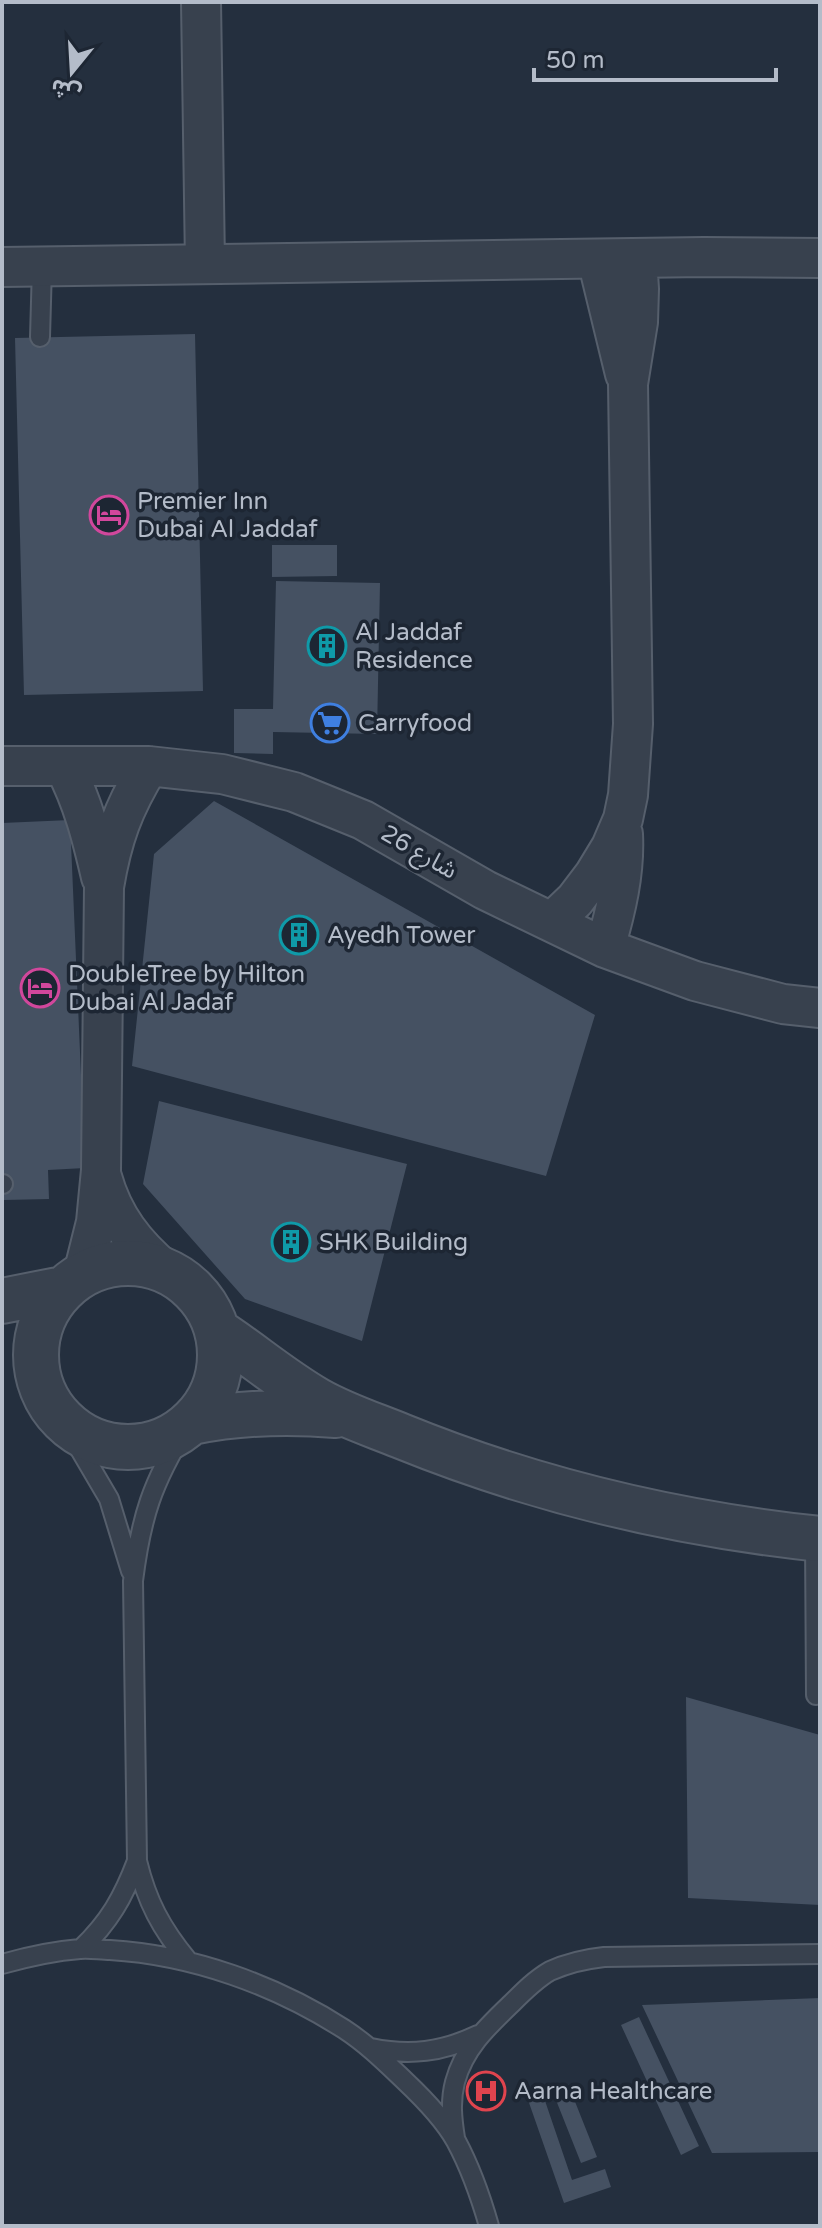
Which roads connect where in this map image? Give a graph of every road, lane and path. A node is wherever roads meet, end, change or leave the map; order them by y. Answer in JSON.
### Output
{"nodes":[{"id":1,"x":201,"y":2,"type":"edge"},
{"id":2,"x":637,"y":258,"type":"junction"},
{"id":3,"x":820,"y":258,"type":"edge"},
{"id":4,"x":597,"y":259,"type":"junction"},
{"id":5,"x":205,"y":263,"type":"junction"},
{"id":6,"x":42,"y":266,"type":"junction"},
{"id":7,"x":2,"y":267,"type":"edge"},
{"id":8,"x":40,"y":337,"type":"dead end"},
{"id":9,"x":628,"y":384,"type":"junction"},
{"id":10,"x":2,"y":766,"type":"edge"},
{"id":11,"x":64,"y":766,"type":"junction"},
{"id":12,"x":149,"y":766,"type":"junction"},
{"id":13,"x":623,"y":819,"type":"junction"},
{"id":14,"x":104,"y":887,"type":"junction"},
{"id":15,"x":552,"y":922,"type":"junction"},
{"id":16,"x":605,"y":948,"type":"junction"},
{"id":17,"x":820,"y":1008,"type":"edge"},
{"id":18,"x":101,"y":1170,"type":"junction"},
{"id":19,"x":166,"y":1271,"type":"junction"},
{"id":20,"x":73,"y":1281,"type":"junction"},
{"id":21,"x":2,"y":1301,"type":"edge"},
{"id":22,"x":217,"y":1331,"type":"junction"},
{"id":23,"x":2,"y":1359,"type":"edge"},
{"id":24,"x":54,"y":1408,"type":"junction"},
{"id":25,"x":355,"y":1417,"type":"junction"},
{"id":26,"x":189,"y":1425,"type":"junction"},
{"id":27,"x":818,"y":1539,"type":"edge"},
{"id":28,"x":133,"y":1581,"type":"junction"},
{"id":29,"x":816,"y":1695,"type":"dead end"},
{"id":30,"x":137,"y":1861,"type":"junction"},
{"id":31,"x":81,"y":1949,"type":"junction"},
{"id":32,"x":820,"y":1954,"type":"edge"},
{"id":33,"x":188,"y":1961,"type":"junction"},
{"id":34,"x":2,"y":1964,"type":"edge"},
{"id":35,"x":480,"y":2034,"type":"junction"},
{"id":36,"x":369,"y":2047,"type":"junction"},
{"id":37,"x":456,"y":2140,"type":"junction"},
{"id":38,"x":489,"y":2226,"type":"edge"}],
"edges":[{"from":1,"to":5,"type":"street"},
{"from":2,"to":3,"type":"street"},
{"from":2,"to":4,"type":"street"},
{"from":2,"to":9,"type":"street"},
{"from":4,"to":5,"type":"street"},
{"from":4,"to":9,"type":"street"},
{"from":5,"to":6,"type":"street"},
{"from":6,"to":7,"type":"street"},
{"from":6,"to":8,"type":"lane"},
{"from":9,"to":13,"type":"street"},
{"from":10,"to":11,"type":"street","name":"شارع 26"},
{"from":11,"to":12,"type":"street","name":"شارع 26"},
{"from":11,"to":14,"type":"street"},
{"from":12,"to":14,"type":"street"},
{"from":12,"to":15,"type":"street","name":"شارع 26"},
{"from":13,"to":15,"type":"street"},
{"from":13,"to":16,"type":"street"},
{"from":14,"to":18,"type":"street"},
{"from":15,"to":16,"type":"street","name":"شارع 26"},
{"from":16,"to":17,"type":"street","name":"شارع 26"},
{"from":18,"to":19,"type":"street"},
{"from":18,"to":20,"type":"street"},
{"from":19,"to":20,"type":"street"},
{"from":19,"to":22,"type":"street"},
{"from":20,"to":21,"type":"street"},
{"from":20,"to":24,"type":"street"},
{"from":22,"to":25,"type":"street"},
{"from":22,"to":26,"type":"street"},
{"from":23,"to":24,"type":"street"},
{"from":24,"to":26,"type":"street"},
{"from":24,"to":28,"type":"lane"},
{"from":25,"to":26,"type":"street"},
{"from":25,"to":27,"type":"street"},
{"from":26,"to":28,"type":"lane"},
{"from":27,"to":29,"type":"lane"},
{"from":28,"to":30,"type":"lane"},
{"from":30,"to":31,"type":"lane"},
{"from":30,"to":33,"type":"lane"},
{"from":31,"to":33,"type":"lane"},
{"from":31,"to":34,"type":"lane"},
{"from":32,"to":35,"type":"lane"},
{"from":33,"to":36,"type":"lane"},
{"from":35,"to":36,"type":"lane"},
{"from":35,"to":37,"type":"lane"},
{"from":36,"to":37,"type":"lane"},
{"from":37,"to":38,"type":"lane"}]}
